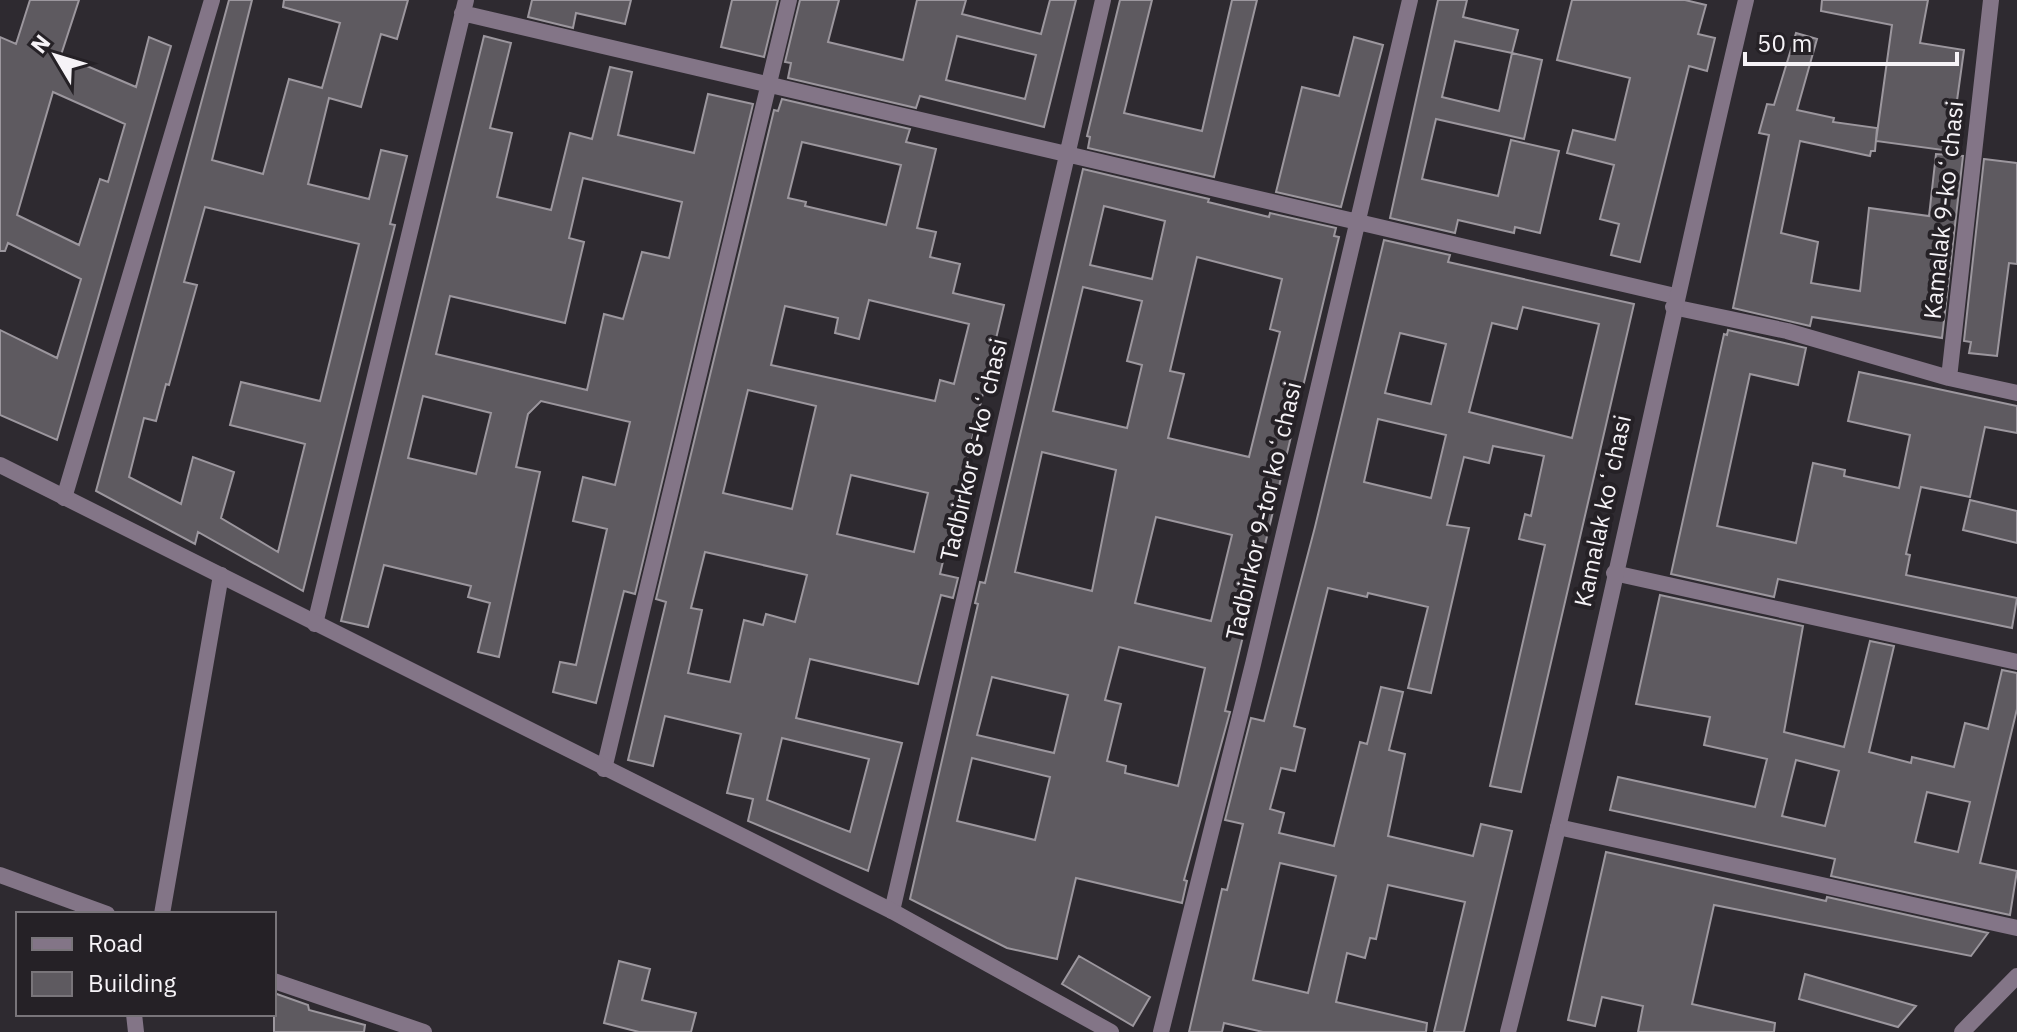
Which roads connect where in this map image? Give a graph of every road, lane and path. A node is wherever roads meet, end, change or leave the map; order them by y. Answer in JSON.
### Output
{"nodes":[{"id":1,"x":212,"y":0,"type":"edge"},
{"id":2,"x":789,"y":0,"type":"edge"},
{"id":3,"x":1103,"y":0,"type":"edge"},
{"id":4,"x":1410,"y":0,"type":"edge"},
{"id":5,"x":1746,"y":0,"type":"edge"},
{"id":6,"x":1991,"y":0,"type":"edge"},
{"id":7,"x":464,"y":7,"type":"edge"},
{"id":8,"x":768,"y":86,"type":"junction"},
{"id":9,"x":1067,"y":155,"type":"junction"},
{"id":10,"x":1356,"y":219,"type":"junction"},
{"id":11,"x":1674,"y":302,"type":"junction"},
{"id":12,"x":1949,"y":378,"type":"junction"},
{"id":13,"x":2017,"y":393,"type":"edge"},
{"id":14,"x":0,"y":465,"type":"edge"},
{"id":15,"x":64,"y":498,"type":"junction"},
{"id":16,"x":1614,"y":573,"type":"junction"},
{"id":17,"x":221,"y":575,"type":"junction"},
{"id":18,"x":315,"y":624,"type":"junction"},
{"id":19,"x":2017,"y":662,"type":"edge"},
{"id":20,"x":604,"y":769,"type":"junction"},
{"id":21,"x":1558,"y":827,"type":"junction"},
{"id":22,"x":0,"y":875,"type":"edge"},
{"id":23,"x":892,"y":911,"type":"junction"},
{"id":24,"x":102,"y":912,"type":"edge"},
{"id":25,"x":162,"y":912,"type":"edge"},
{"id":26,"x":2017,"y":928,"type":"edge"},
{"id":27,"x":2017,"y":976,"type":"edge"},
{"id":28,"x":276,"y":982,"type":"edge"},
{"id":29,"x":424,"y":1032,"type":"edge"},
{"id":30,"x":1111,"y":1032,"type":"edge"},
{"id":31,"x":1161,"y":1032,"type":"edge"},
{"id":32,"x":1508,"y":1032,"type":"edge"},
{"id":33,"x":1962,"y":1032,"type":"edge"}],
"edges":[{"from":1,"to":15,"type":"street"},
{"from":2,"to":8,"type":"street"},
{"from":3,"to":9,"type":"street","name":"Tadbirkor 8-koʻchasi"},
{"from":4,"to":10,"type":"street","name":"Tadbirkor 9-tor koʻchasi"},
{"from":5,"to":11,"type":"street","name":"Kamalak koʻchasi"},
{"from":6,"to":12,"type":"street","name":"Kamalak 9-koʻchasi"},
{"from":7,"to":8,"type":"street"},
{"from":7,"to":18,"type":"street"},
{"from":8,"to":9,"type":"street"},
{"from":8,"to":20,"type":"street"},
{"from":9,"to":10,"type":"street"},
{"from":9,"to":23,"type":"street","name":"Tadbirkor 8-koʻchasi"},
{"from":10,"to":11,"type":"street"},
{"from":10,"to":31,"type":"street","name":"Tadbirkor 9-tor koʻchasi"},
{"from":11,"to":12,"type":"street"},
{"from":11,"to":16,"type":"street","name":"Kamalak koʻchasi"},
{"from":12,"to":13,"type":"street"},
{"from":14,"to":15,"type":"street"},
{"from":15,"to":17,"type":"street"},
{"from":16,"to":19,"type":"street"},
{"from":16,"to":21,"type":"street","name":"Kamalak koʻchasi"},
{"from":17,"to":18,"type":"street"},
{"from":17,"to":25,"type":"street"},
{"from":18,"to":20,"type":"street"},
{"from":20,"to":23,"type":"street"},
{"from":21,"to":26,"type":"street"},
{"from":21,"to":32,"type":"street","name":"Kamalak koʻchasi"},
{"from":22,"to":24,"type":"street"},
{"from":23,"to":30,"type":"street"},
{"from":27,"to":33,"type":"street"},
{"from":28,"to":29,"type":"street"}]}
